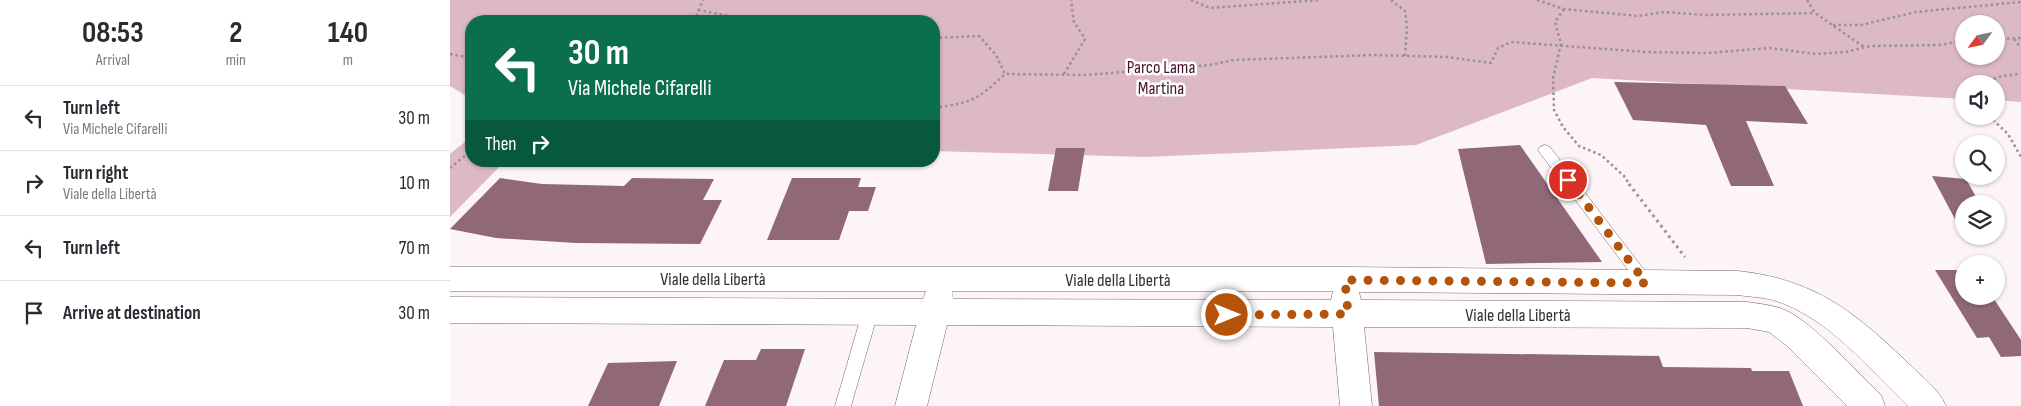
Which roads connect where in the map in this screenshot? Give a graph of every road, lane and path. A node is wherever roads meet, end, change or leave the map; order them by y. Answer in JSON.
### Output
{"nodes":[{"id":1,"x":703,"y":0,"type":"edge"},
{"id":2,"x":1071,"y":0,"type":"edge"},
{"id":3,"x":1191,"y":0,"type":"edge"},
{"id":4,"x":1320,"y":0,"type":"edge"},
{"id":5,"x":1391,"y":0,"type":"edge"},
{"id":6,"x":1537,"y":0,"type":"edge"},
{"id":7,"x":1807,"y":0,"type":"edge"},
{"id":8,"x":2021,"y":2,"type":"edge"},
{"id":9,"x":1564,"y":9,"type":"junction"},
{"id":10,"x":698,"y":10,"type":"junction"},
{"id":11,"x":1815,"y":13,"type":"junction"},
{"id":12,"x":696,"y":15,"type":"edge"},
{"id":13,"x":724,"y":15,"type":"edge"},
{"id":14,"x":1832,"y":25,"type":"junction"},
{"id":15,"x":940,"y":38,"type":"edge"},
{"id":16,"x":2021,"y":38,"type":"edge"},
{"id":17,"x":2005,"y":39,"type":"edge"},
{"id":18,"x":2014,"y":39,"type":"junction"},
{"id":19,"x":1955,"y":42,"type":"edge"},
{"id":20,"x":1561,"y":44,"type":"junction"},
{"id":21,"x":1864,"y":47,"type":"junction"},
{"id":22,"x":2021,"y":48,"type":"edge"},
{"id":23,"x":450,"y":54,"type":"edge"},
{"id":24,"x":1405,"y":56,"type":"junction"},
{"id":25,"x":465,"y":57,"type":"edge"},
{"id":26,"x":1005,"y":74,"type":"junction"},
{"id":27,"x":1064,"y":74,"type":"junction"},
{"id":28,"x":2021,"y":74,"type":"edge"},
{"id":29,"x":2005,"y":76,"type":"edge"},
{"id":30,"x":940,"y":107,"type":"edge"},
{"id":31,"x":1998,"y":125,"type":"edge"},
{"id":32,"x":1545,"y":150,"type":"dead end"},
{"id":33,"x":465,"y":156,"type":"edge"},
{"id":34,"x":2021,"y":157,"type":"edge"},
{"id":35,"x":450,"y":168,"type":"edge"},
{"id":36,"x":450,"y":279,"type":"edge"},
{"id":37,"x":944,"y":279,"type":"junction"},
{"id":38,"x":1345,"y":280,"type":"junction"},
{"id":39,"x":1646,"y":283,"type":"junction"},
{"id":40,"x":1707,"y":284,"type":"junction"},
{"id":41,"x":1786,"y":291,"type":"junction"},
{"id":42,"x":450,"y":310,"type":"edge"},
{"id":43,"x":870,"y":313,"type":"junction"},
{"id":44,"x":935,"y":313,"type":"junction"},
{"id":45,"x":1348,"y":314,"type":"junction"},
{"id":46,"x":1776,"y":320,"type":"junction"},
{"id":47,"x":843,"y":406,"type":"edge"},
{"id":48,"x":912,"y":406,"type":"edge"},
{"id":49,"x":1356,"y":406,"type":"edge"},
{"id":50,"x":1869,"y":406,"type":"edge"},
{"id":51,"x":1930,"y":406,"type":"edge"}],
"edges":[{"from":1,"to":10,"type":"path"},
{"from":2,"to":27,"type":"path"},
{"from":3,"to":4,"type":"path"},
{"from":5,"to":24,"type":"path"},
{"from":6,"to":9,"type":"path"},
{"from":7,"to":11,"type":"path"},
{"from":8,"to":14,"type":"path"},
{"from":9,"to":11,"type":"path"},
{"from":9,"to":20,"type":"path"},
{"from":10,"to":12,"type":"path"},
{"from":10,"to":13,"type":"path"},
{"from":11,"to":14,"type":"path"},
{"from":14,"to":21,"type":"path"},
{"from":15,"to":26,"type":"path"},
{"from":16,"to":18,"type":"path"},
{"from":17,"to":18,"type":"path"},
{"from":18,"to":22,"type":"path"},
{"from":19,"to":21,"type":"path"},
{"from":20,"to":21,"type":"path"},
{"from":20,"to":24,"type":"path"},
{"from":20,"to":40,"type":"path"},
{"from":23,"to":25,"type":"path"},
{"from":24,"to":27,"type":"path"},
{"from":26,"to":27,"type":"path"},
{"from":26,"to":30,"type":"path"},
{"from":28,"to":29,"type":"path"},
{"from":31,"to":34,"type":"path"},
{"from":32,"to":39,"type":"lane"},
{"from":33,"to":35,"type":"path"},
{"from":36,"to":37,"type":"street","name":"Viale della Libertà"},
{"from":37,"to":38,"type":"street","name":"Viale della Libertà"},
{"from":37,"to":44,"type":"street"},
{"from":38,"to":39,"type":"street","name":"Viale della Libertà"},
{"from":38,"to":45,"type":"street"},
{"from":39,"to":40,"type":"street","name":"Viale della Libertà"},
{"from":40,"to":41,"type":"street","name":"Viale della Libertà"},
{"from":41,"to":46,"type":"street"},
{"from":41,"to":51,"type":"street","name":"Viale della Libertà"},
{"from":42,"to":43,"type":"street","name":"Viale della Libertà"},
{"from":43,"to":44,"type":"street","name":"Viale della Libertà"},
{"from":43,"to":47,"type":"lane"},
{"from":44,"to":45,"type":"street","name":"Viale della Libertà"},
{"from":44,"to":48,"type":"street"},
{"from":45,"to":46,"type":"street","name":"Viale della Libertà"},
{"from":45,"to":49,"type":"street"},
{"from":46,"to":50,"type":"street"}]}
